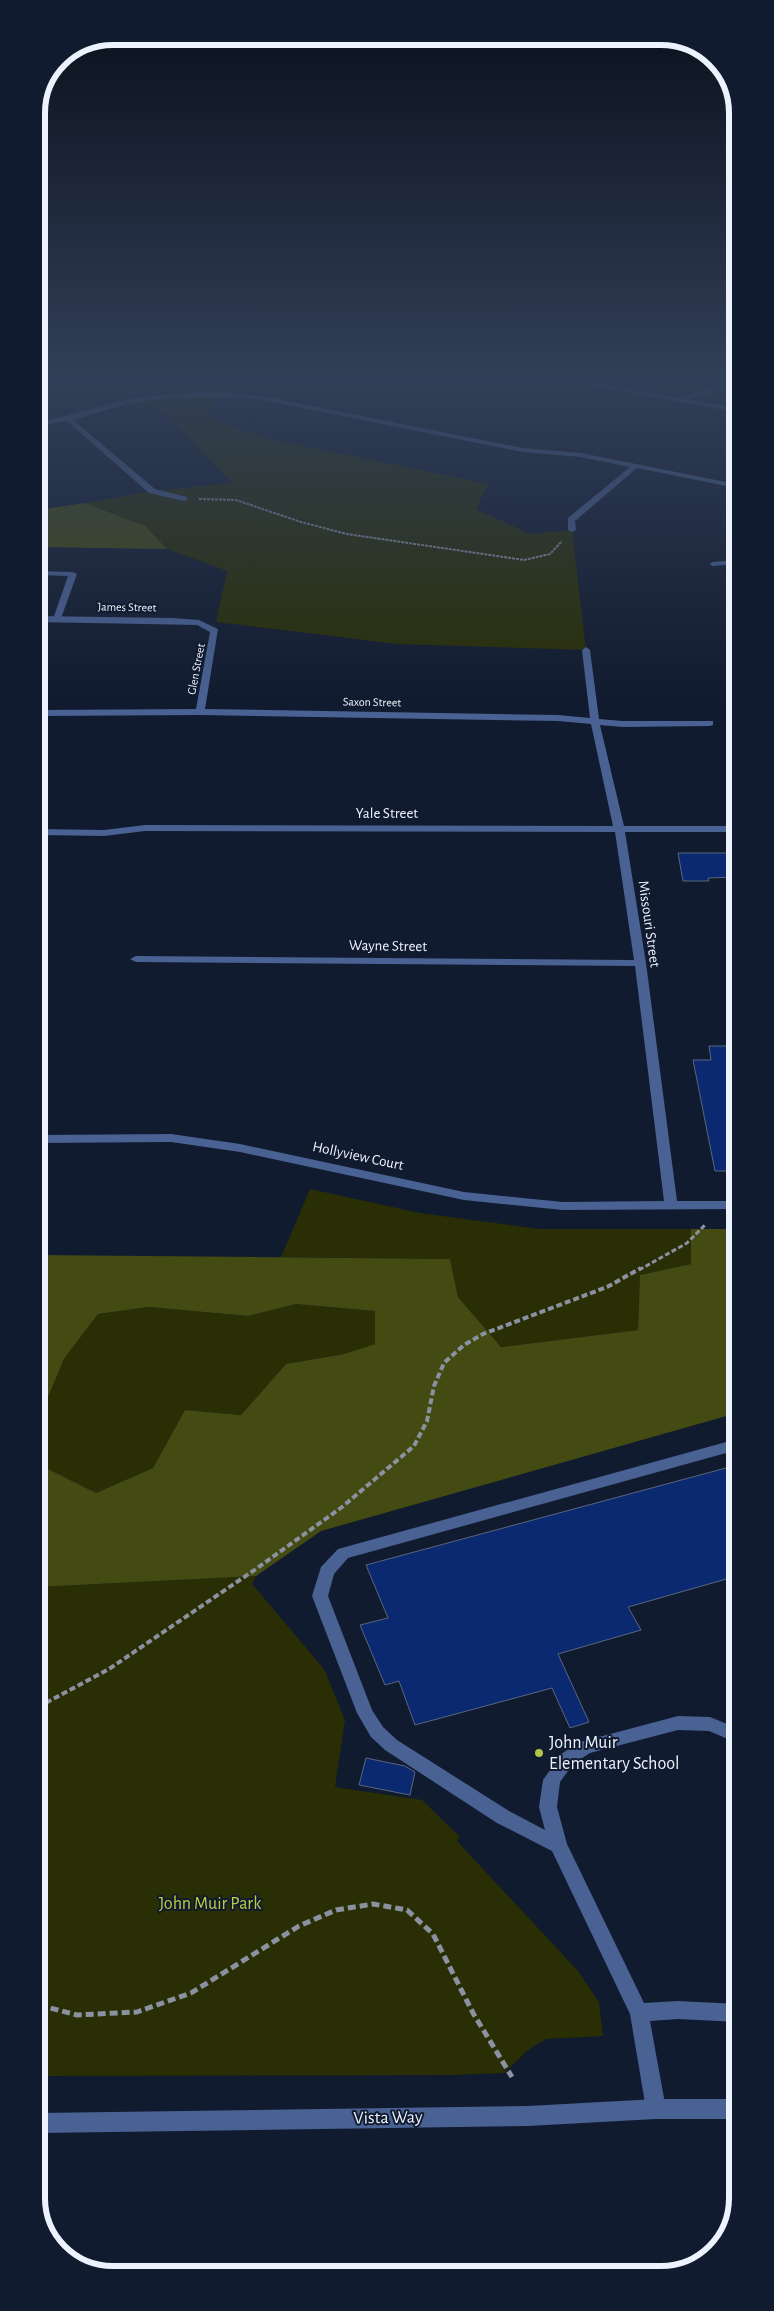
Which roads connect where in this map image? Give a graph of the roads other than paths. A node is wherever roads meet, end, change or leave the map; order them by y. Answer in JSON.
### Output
{"nodes":[{"id":1,"x":146,"y":485,"type":"edge"},
{"id":2,"x":612,"y":485,"type":"edge"},
{"id":3,"x":184,"y":499,"type":"road end"},
{"id":4,"x":572,"y":530,"type":"road end"},
{"id":5,"x":729,"y":563,"type":"edge"},
{"id":6,"x":713,"y":564,"type":"dead end"},
{"id":7,"x":45,"y":573,"type":"edge"},
{"id":8,"x":45,"y":619,"type":"edge"},
{"id":9,"x":57,"y":619,"type":"junction"},
{"id":10,"x":216,"y":632,"type":"joint"},
{"id":11,"x":586,"y":650,"type":"dead end"},
{"id":12,"x":200,"y":712,"type":"junction"},
{"id":13,"x":45,"y":714,"type":"edge"},
{"id":14,"x":595,"y":721,"type":"junction"},
{"id":15,"x":710,"y":723,"type":"dead end"},
{"id":16,"x":619,"y":828,"type":"junction"},
{"id":17,"x":729,"y":829,"type":"edge"},
{"id":18,"x":45,"y":832,"type":"edge"},
{"id":19,"x":136,"y":959,"type":"dead end"},
{"id":20,"x":640,"y":963,"type":"junction"},
{"id":21,"x":45,"y":1139,"type":"edge"},
{"id":22,"x":671,"y":1205,"type":"junction"},
{"id":23,"x":729,"y":1205,"type":"edge"},
{"id":24,"x":729,"y":1446,"type":"edge"},
{"id":25,"x":729,"y":1732,"type":"edge"},
{"id":26,"x":558,"y":1845,"type":"junction"},
{"id":27,"x":639,"y":2013,"type":"junction"},
{"id":28,"x":729,"y":2013,"type":"edge"},
{"id":29,"x":656,"y":2109,"type":"junction"},
{"id":30,"x":729,"y":2109,"type":"edge"},
{"id":31,"x":45,"y":2123,"type":"edge"}],
"edges":[{"from":1,"to":3,"type":"street"},
{"from":2,"to":4,"type":"street"},
{"from":5,"to":6,"type":"street"},
{"from":7,"to":9,"type":"street"},
{"from":8,"to":9,"type":"street","name":"James Street"},
{"from":9,"to":10,"type":"street","name":"James Street"},
{"from":10,"to":12,"type":"street","name":"Glen Street"},
{"from":11,"to":14,"type":"street","name":"Missouri Street"},
{"from":12,"to":13,"type":"street","name":"Saxon Street"},
{"from":12,"to":14,"type":"street","name":"Saxon Street"},
{"from":14,"to":15,"type":"street","name":"Saxon Street"},
{"from":14,"to":16,"type":"street","name":"Missouri Street"},
{"from":16,"to":17,"type":"street","name":"Yale Street"},
{"from":16,"to":18,"type":"street","name":"Yale Street"},
{"from":16,"to":20,"type":"street","name":"Missouri Street"},
{"from":19,"to":20,"type":"street","name":"Wayne Street"},
{"from":20,"to":22,"type":"street","name":"Missouri Street"},
{"from":21,"to":22,"type":"street","name":"Hollyview Court"},
{"from":22,"to":23,"type":"street","name":"Hollyview Court"},
{"from":24,"to":26,"type":"street"},
{"from":25,"to":26,"type":"street"},
{"from":26,"to":27,"type":"street"},
{"from":27,"to":28,"type":"street"},
{"from":27,"to":29,"type":"street"},
{"from":29,"to":30,"type":"street","name":"Vista Way"},
{"from":29,"to":31,"type":"street","name":"Vista Way"}]}
